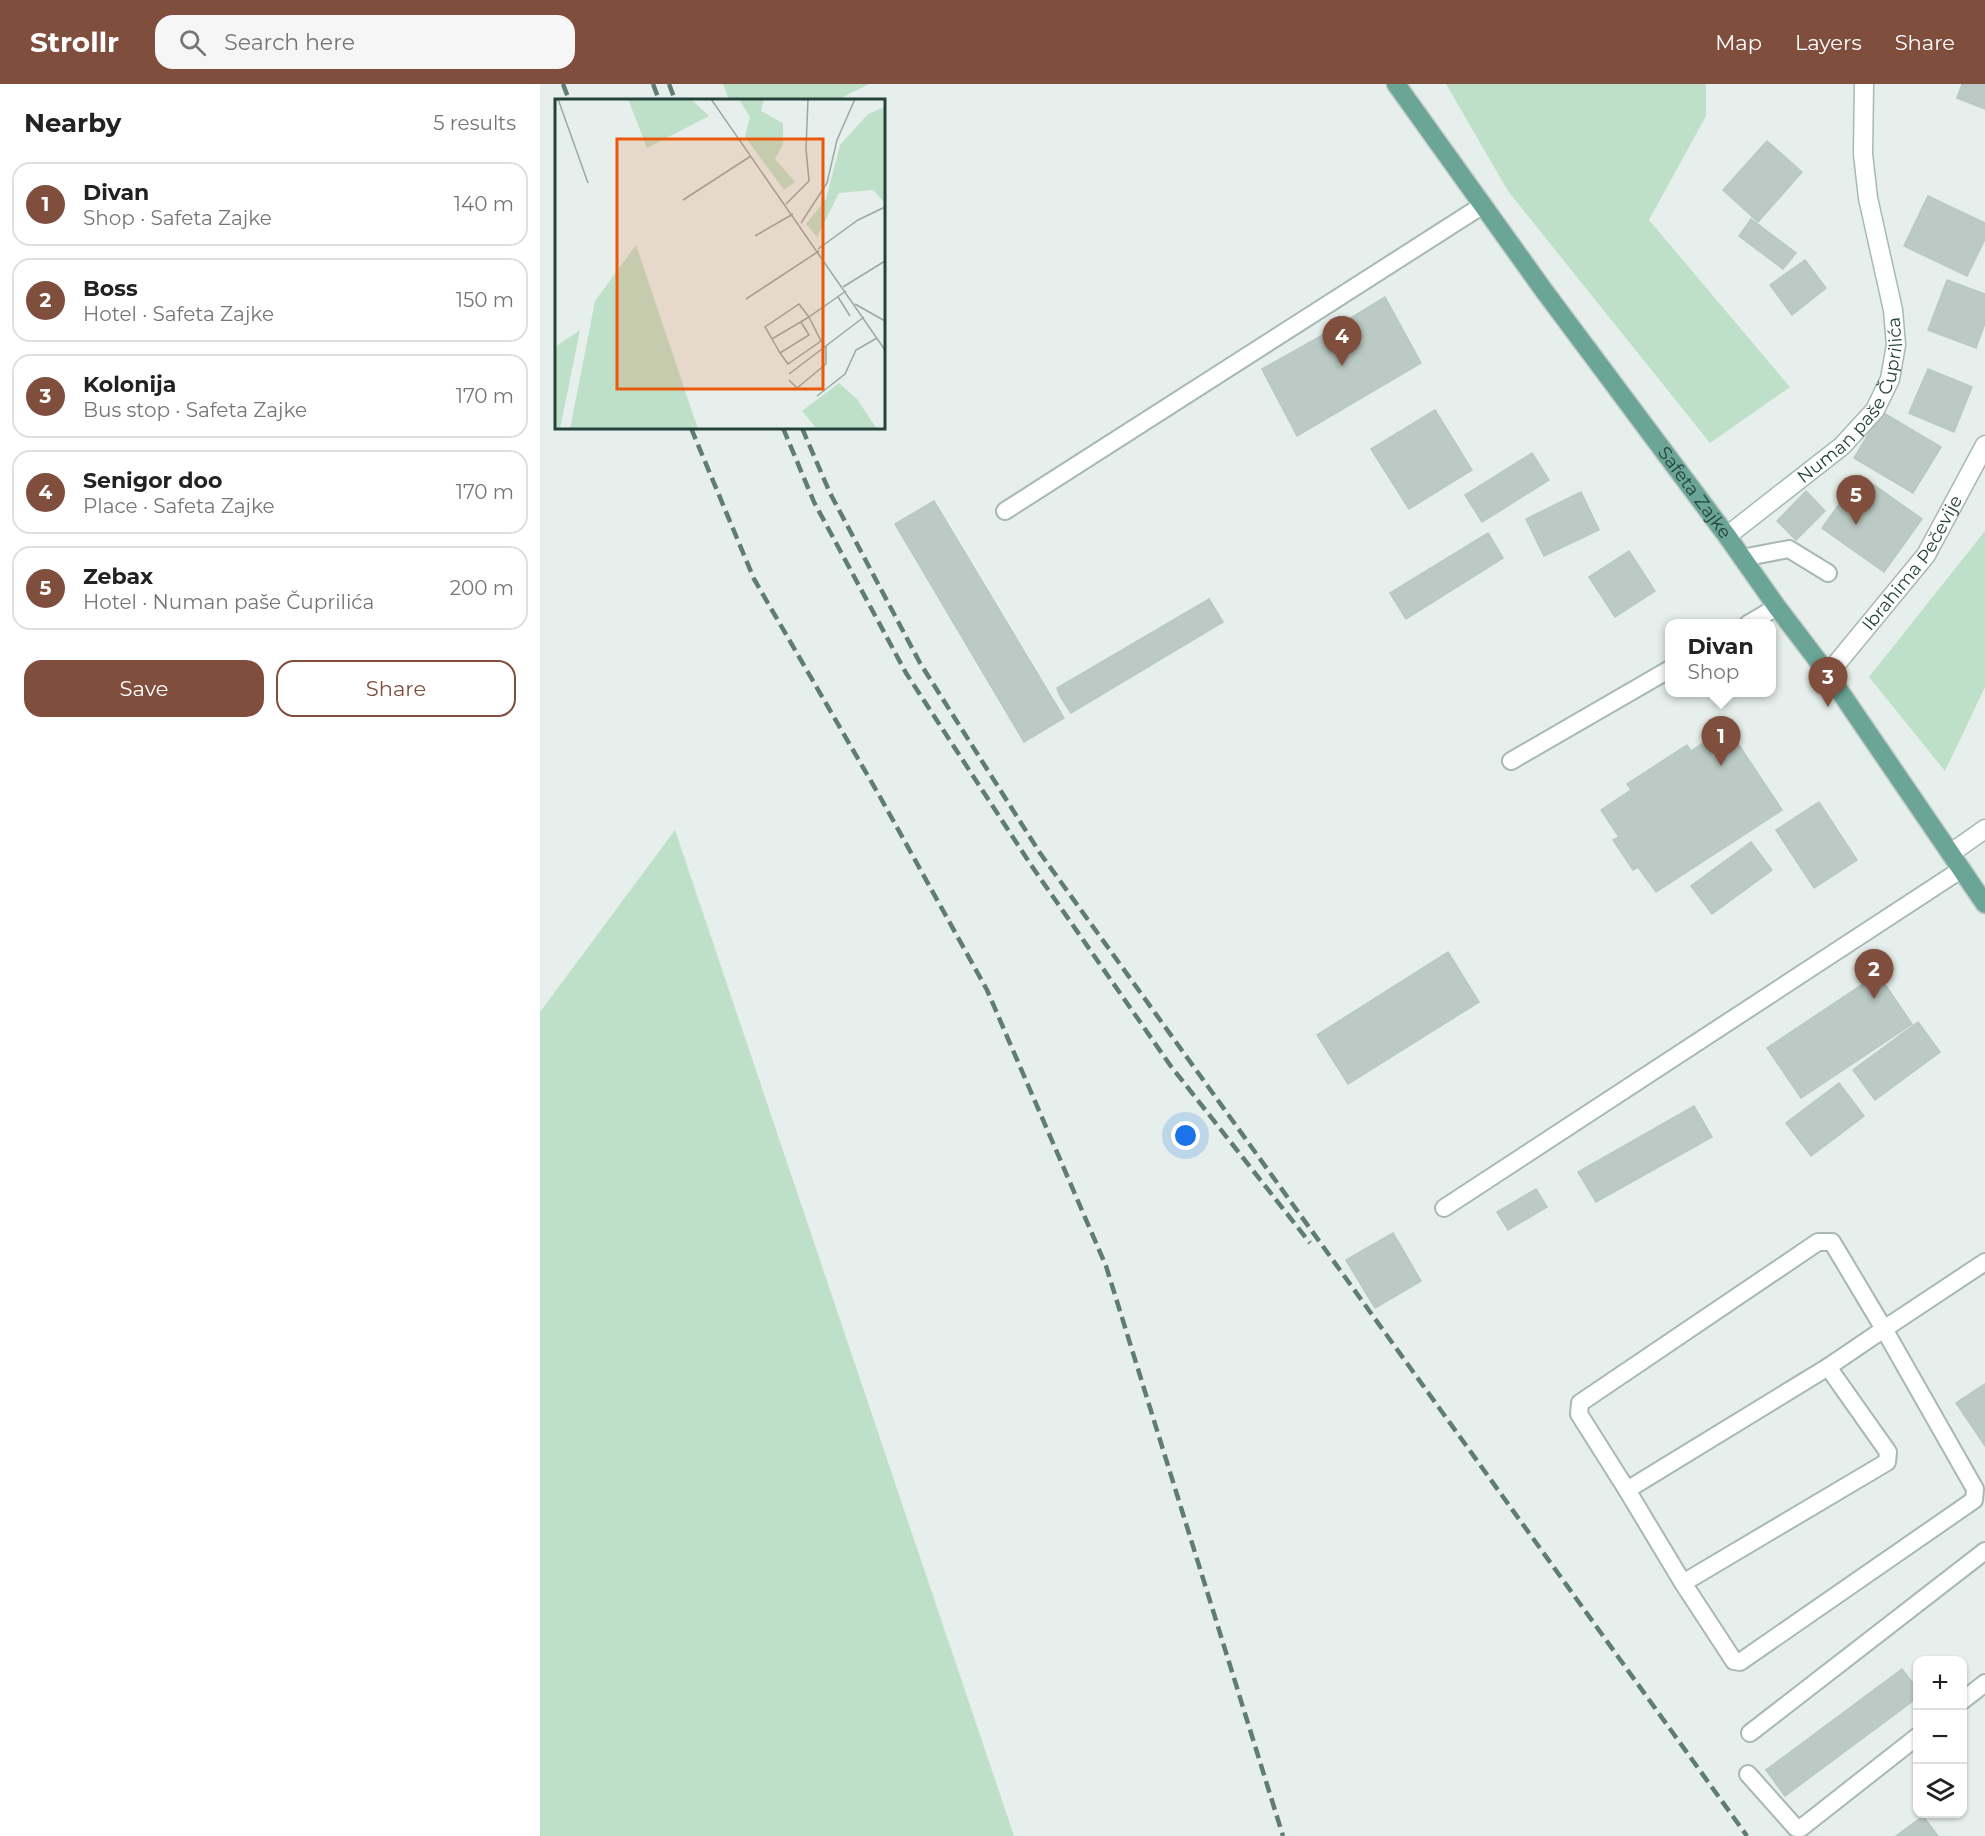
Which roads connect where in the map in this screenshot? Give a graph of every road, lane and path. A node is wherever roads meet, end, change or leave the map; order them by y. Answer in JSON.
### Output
{"nodes":[{"id":1,"x":1396,"y":84,"type":"edge"},
{"id":2,"x":1864,"y":84,"type":"edge"},
{"id":3,"x":1483,"y":205,"type":"junction"},
{"id":4,"x":1985,"y":445,"type":"edge"},
{"id":5,"x":1005,"y":511,"type":"dead end"},
{"id":6,"x":1727,"y":536,"type":"junction"},
{"id":7,"x":1742,"y":558,"type":"junction"},
{"id":8,"x":1828,"y":573,"type":"dead end"},
{"id":9,"x":1777,"y":607,"type":"junction"},
{"id":10,"x":1757,"y":619,"type":"edge"},
{"id":11,"x":1665,"y":672,"type":"edge"},
{"id":12,"x":1828,"y":674,"type":"junction"},
{"id":13,"x":1511,"y":761,"type":"dead end"},
{"id":14,"x":1985,"y":829,"type":"edge"},
{"id":15,"x":1951,"y":853,"type":"junction"},
{"id":16,"x":1962,"y":869,"type":"junction"},
{"id":17,"x":1985,"y":904,"type":"edge"},
{"id":18,"x":1444,"y":1208,"type":"dead end"},
{"id":19,"x":1985,"y":1262,"type":"edge"},
{"id":20,"x":1884,"y":1329,"type":"junction"},
{"id":21,"x":1828,"y":1367,"type":"junction"},
{"id":22,"x":1627,"y":1490,"type":"junction"},
{"id":23,"x":1985,"y":1551,"type":"edge"},
{"id":24,"x":1683,"y":1583,"type":"junction"},
{"id":25,"x":1985,"y":1683,"type":"edge"},
{"id":26,"x":1967,"y":1697,"type":"edge"},
{"id":27,"x":1750,"y":1733,"type":"dead end"},
{"id":28,"x":1913,"y":1739,"type":"edge"},
{"id":29,"x":1748,"y":1774,"type":"dead end"}],
"edges":[{"from":1,"to":3,"type":"main road","name":"Safeta Zajke"},
{"from":2,"to":6,"type":"street","name":"Numan paše Čuprilića"},
{"from":3,"to":5,"type":"lane"},
{"from":3,"to":6,"type":"main road","name":"Safeta Zajke"},
{"from":4,"to":12,"type":"street","name":"Ibrahima Pečevije"},
{"from":6,"to":7,"type":"main road","name":"Safeta Zajke"},
{"from":7,"to":8,"type":"lane"},
{"from":7,"to":9,"type":"main road","name":"Safeta Zajke"},
{"from":9,"to":10,"type":"lane"},
{"from":9,"to":12,"type":"main road","name":"Safeta Zajke"},
{"from":11,"to":13,"type":"lane"},
{"from":12,"to":15,"type":"main road","name":"Safeta Zajke"},
{"from":14,"to":15,"type":"street"},
{"from":15,"to":16,"type":"main road","name":"Safeta Zajke"},
{"from":16,"to":17,"type":"main road","name":"Safeta Zajke"},
{"from":16,"to":18,"type":"lane"},
{"from":19,"to":20,"type":"lane"},
{"from":20,"to":21,"type":"lane"},
{"from":20,"to":22,"type":"lane"},
{"from":20,"to":24,"type":"lane"},
{"from":21,"to":22,"type":"lane"},
{"from":21,"to":24,"type":"lane"},
{"from":22,"to":24,"type":"lane"},
{"from":23,"to":27,"type":"lane"},
{"from":25,"to":26,"type":"lane"},
{"from":28,"to":29,"type":"lane"}]}
